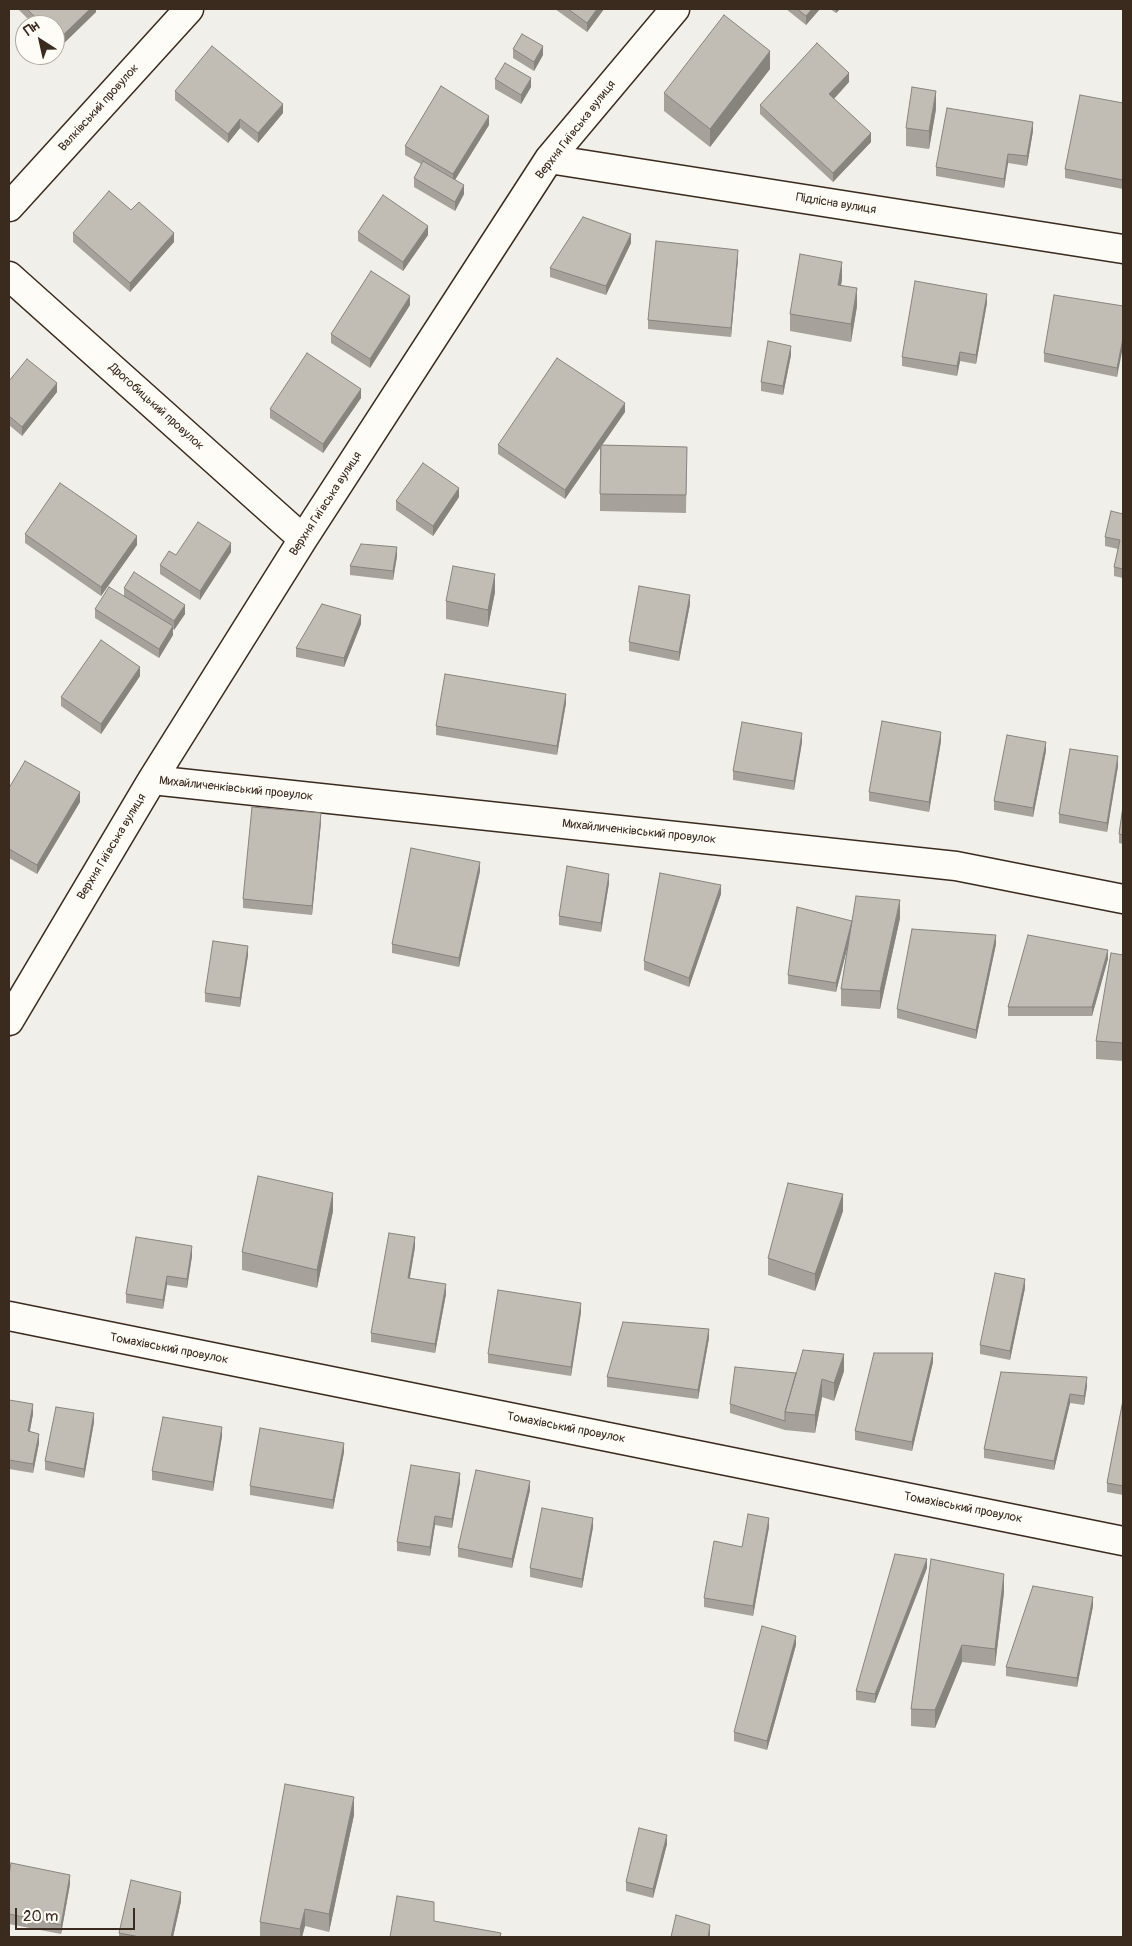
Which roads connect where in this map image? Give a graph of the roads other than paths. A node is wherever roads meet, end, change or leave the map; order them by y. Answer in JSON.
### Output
{"nodes":[{"id":1,"x":189,"y":9,"type":"edge"},
{"id":2,"x":675,"y":9,"type":"edge"},
{"id":3,"x":549,"y":159,"type":"junction"},
{"id":4,"x":9,"y":207,"type":"edge"},
{"id":5,"x":1123,"y":249,"type":"edge"},
{"id":6,"x":9,"y":276,"type":"edge"},
{"id":7,"x":303,"y":539,"type":"junction"},
{"id":8,"x":152,"y":780,"type":"junction"},
{"id":9,"x":1123,"y":899,"type":"edge"},
{"id":10,"x":9,"y":1020,"type":"edge"},
{"id":11,"x":9,"y":1316,"type":"edge"},
{"id":12,"x":1123,"y":1541,"type":"edge"}],
"edges":[{"from":1,"to":4,"type":"street","name":"Валківський провулок"},
{"from":2,"to":3,"type":"street","name":"Верхня Гиївська вулиця"},
{"from":3,"to":5,"type":"street","name":"Підлісна вулиця"},
{"from":3,"to":7,"type":"street","name":"Верхня Гиївська вулиця"},
{"from":6,"to":7,"type":"street","name":"Дрогобицький провулок"},
{"from":7,"to":8,"type":"street","name":"Верхня Гиївська вулиця"},
{"from":8,"to":9,"type":"street","name":"Михайличенківський провулок"},
{"from":8,"to":10,"type":"street","name":"Верхня Гиївська вулиця"},
{"from":11,"to":12,"type":"street","name":"Томахівський провулок"}]}
